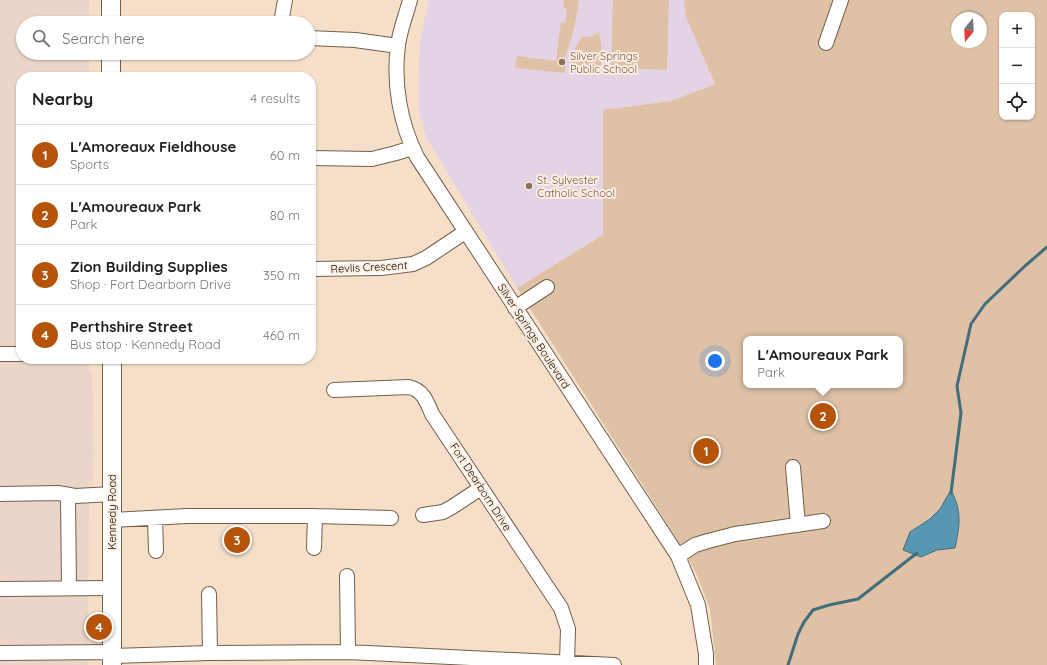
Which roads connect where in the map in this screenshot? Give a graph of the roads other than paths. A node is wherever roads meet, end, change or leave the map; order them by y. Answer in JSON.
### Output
{"nodes":[{"id":1,"x":111,"y":0,"type":"edge"},
{"id":2,"x":284,"y":0,"type":"edge"},
{"id":3,"x":410,"y":0,"type":"edge"},
{"id":4,"x":841,"y":0,"type":"edge"},
{"id":5,"x":111,"y":16,"type":"edge"},
{"id":6,"x":282,"y":16,"type":"edge"},
{"id":7,"x":316,"y":38,"type":"edge"},
{"id":8,"x":826,"y":43,"type":"dead end"},
{"id":9,"x":398,"y":46,"type":"junction"},
{"id":10,"x":111,"y":60,"type":"edge"},
{"id":11,"x":111,"y":72,"type":"edge"},
{"id":12,"x":412,"y":148,"type":"junction"},
{"id":13,"x":316,"y":158,"type":"edge"},
{"id":14,"x":465,"y":232,"type":"junction"},
{"id":15,"x":316,"y":269,"type":"edge"},
{"id":16,"x":547,"y":287,"type":"dead end"},
{"id":17,"x":515,"y":308,"type":"junction"},
{"id":18,"x":0,"y":354,"type":"edge"},
{"id":19,"x":16,"y":354,"type":"edge"},
{"id":20,"x":112,"y":364,"type":"edge"},
{"id":21,"x":334,"y":390,"type":"dead end"},
{"id":22,"x":793,"y":467,"type":"dead end"},
{"id":23,"x":481,"y":488,"type":"junction"},
{"id":24,"x":0,"y":494,"type":"edge"},
{"id":25,"x":113,"y":494,"type":"junction"},
{"id":26,"x":68,"y":495,"type":"junction"},
{"id":27,"x":423,"y":515,"type":"dead end"},
{"id":28,"x":315,"y":516,"type":"junction"},
{"id":29,"x":155,"y":518,"type":"junction"},
{"id":30,"x":392,"y":518,"type":"dead end"},
{"id":31,"x":112,"y":520,"type":"junction"},
{"id":32,"x":823,"y":521,"type":"dead end"},
{"id":33,"x":798,"y":525,"type":"junction"},
{"id":34,"x":314,"y":548,"type":"dead end"},
{"id":35,"x":156,"y":552,"type":"dead end"},
{"id":36,"x":678,"y":556,"type":"junction"},
{"id":37,"x":347,"y":576,"type":"dead end"},
{"id":38,"x":69,"y":588,"type":"junction"},
{"id":39,"x":112,"y":588,"type":"junction"},
{"id":40,"x":0,"y":589,"type":"edge"},
{"id":41,"x":209,"y":594,"type":"dead end"},
{"id":42,"x":348,"y":652,"type":"junction"},
{"id":43,"x":0,"y":653,"type":"edge"},
{"id":44,"x":210,"y":653,"type":"junction"},
{"id":45,"x":112,"y":658,"type":"edge"},
{"id":46,"x":567,"y":663,"type":"junction"},
{"id":47,"x":614,"y":665,"type":"edge"},
{"id":48,"x":706,"y":665,"type":"edge"}],
"edges":[{"from":1,"to":5,"type":"main road"},
{"from":2,"to":6,"type":"street"},
{"from":3,"to":9,"type":"street","name":"Silver Springs Boulevard"},
{"from":4,"to":8,"type":"street"},
{"from":7,"to":9,"type":"street"},
{"from":9,"to":12,"type":"street","name":"Silver Springs Boulevard"},
{"from":10,"to":11,"type":"main road"},
{"from":12,"to":13,"type":"street"},
{"from":12,"to":14,"type":"street","name":"Silver Springs Boulevard"},
{"from":14,"to":15,"type":"street","name":"Revlis Crescent"},
{"from":14,"to":17,"type":"street","name":"Silver Springs Boulevard"},
{"from":16,"to":17,"type":"street"},
{"from":17,"to":36,"type":"street","name":"Silver Springs Boulevard"},
{"from":18,"to":19,"type":"street"},
{"from":20,"to":25,"type":"main road","name":"Kennedy Road"},
{"from":21,"to":23,"type":"street","name":"Fort Dearborn Drive"},
{"from":22,"to":33,"type":"street"},
{"from":23,"to":27,"type":"street"},
{"from":23,"to":46,"type":"street","name":"Fort Dearborn Drive"},
{"from":24,"to":26,"type":"street"},
{"from":25,"to":26,"type":"street"},
{"from":25,"to":31,"type":"main road","name":"Kennedy Road"},
{"from":26,"to":38,"type":"street"},
{"from":28,"to":29,"type":"street"},
{"from":28,"to":30,"type":"street"},
{"from":28,"to":34,"type":"street"},
{"from":29,"to":31,"type":"street"},
{"from":29,"to":35,"type":"street"},
{"from":31,"to":39,"type":"main road","name":"Kennedy Road"},
{"from":32,"to":33,"type":"street"},
{"from":33,"to":36,"type":"street"},
{"from":36,"to":48,"type":"street","name":"Silver Springs Boulevard"},
{"from":37,"to":42,"type":"street"},
{"from":38,"to":39,"type":"street"},
{"from":38,"to":40,"type":"street"},
{"from":39,"to":45,"type":"main road","name":"Kennedy Road"},
{"from":41,"to":44,"type":"street"},
{"from":42,"to":44,"type":"street"},
{"from":42,"to":46,"type":"street"},
{"from":43,"to":45,"type":"street"},
{"from":44,"to":45,"type":"street"},
{"from":46,"to":47,"type":"street"}]}
